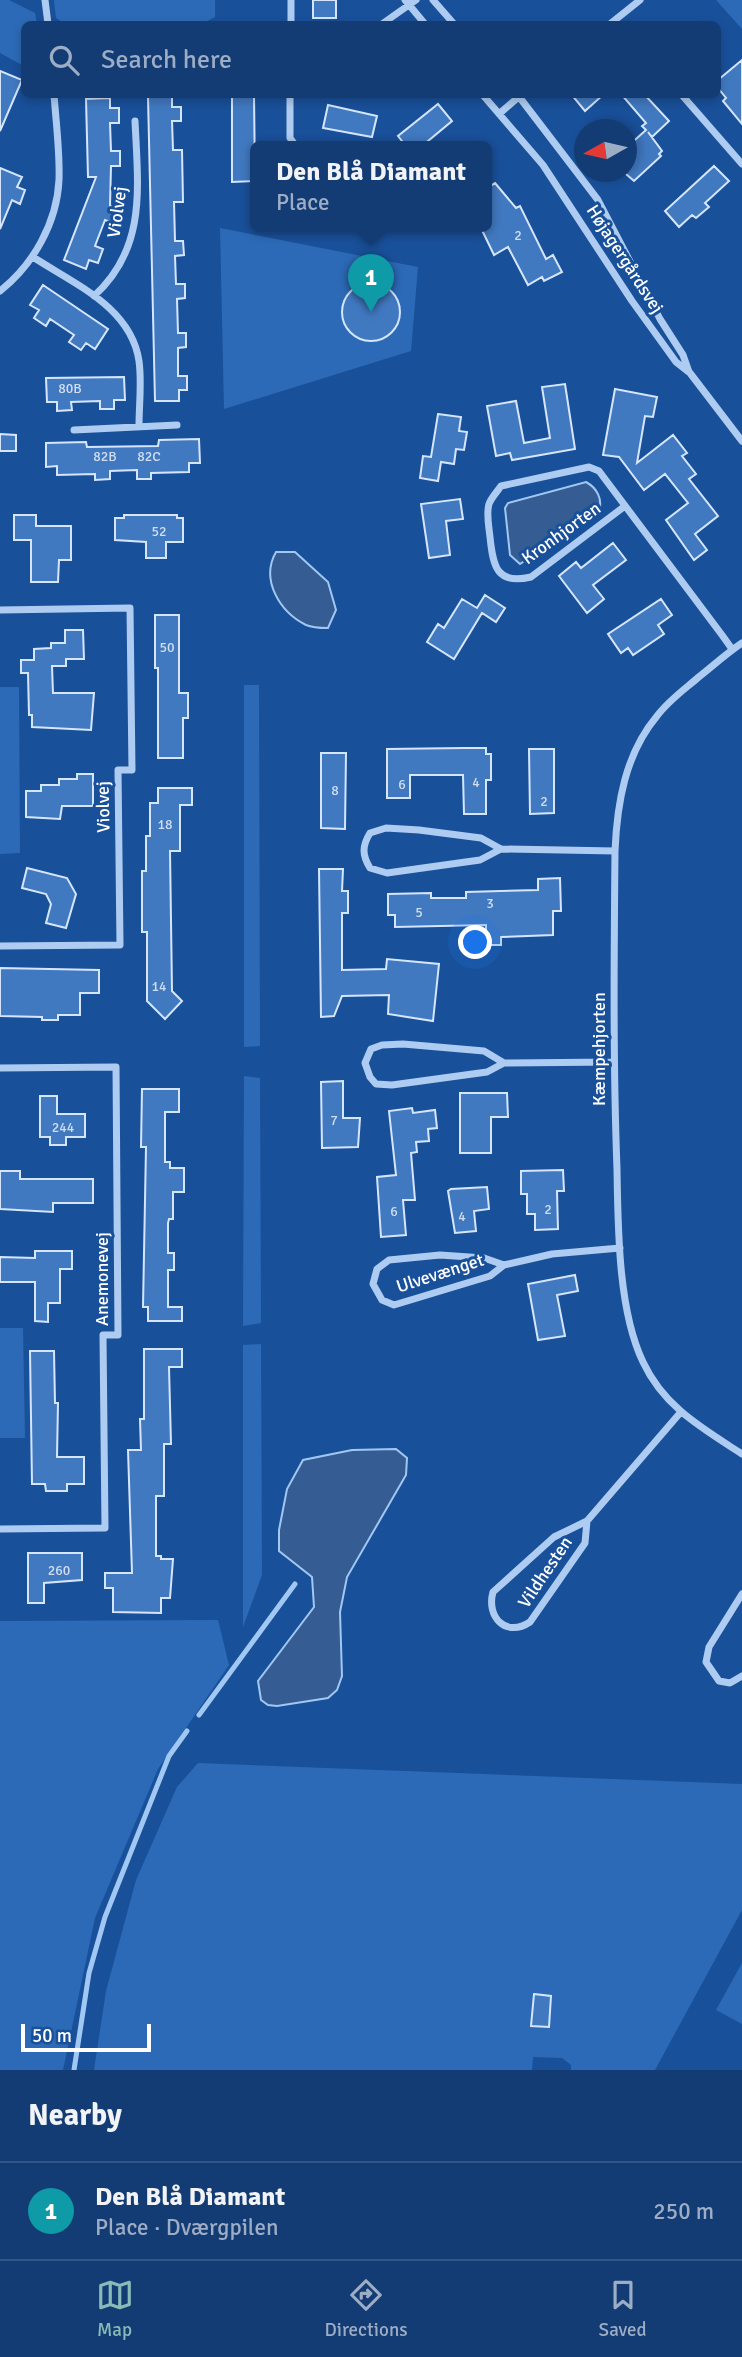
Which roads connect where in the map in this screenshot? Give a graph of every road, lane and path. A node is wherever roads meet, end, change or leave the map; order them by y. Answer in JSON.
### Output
{"nodes":[{"id":1,"x":45,"y":0,"type":"edge"},
{"id":2,"x":291,"y":0,"type":"edge"},
{"id":3,"x":433,"y":0,"type":"edge"},
{"id":4,"x":640,"y":0,"type":"edge"},
{"id":5,"x":410,"y":2,"type":"edge"},
{"id":6,"x":48,"y":21,"type":"edge"},
{"id":7,"x":291,"y":21,"type":"edge"},
{"id":8,"x":387,"y":21,"type":"edge"},
{"id":9,"x":423,"y":21,"type":"edge"},
{"id":10,"x":451,"y":21,"type":"edge"},
{"id":11,"x":621,"y":21,"type":"edge"},
{"id":12,"x":54,"y":98,"type":"edge"},
{"id":13,"x":290,"y":98,"type":"edge"},
{"id":14,"x":485,"y":98,"type":"edge"},
{"id":15,"x":516,"y":98,"type":"edge"},
{"id":16,"x":521,"y":98,"type":"edge"},
{"id":17,"x":684,"y":98,"type":"edge"},
{"id":18,"x":499,"y":114,"type":"junction"},
{"id":19,"x":135,"y":121,"type":"dead end"},
{"id":20,"x":292,"y":141,"type":"edge"},
{"id":21,"x":742,"y":164,"type":"edge"},
{"id":22,"x":33,"y":257,"type":"junction"},
{"id":23,"x":0,"y":291,"type":"edge"},
{"id":24,"x":94,"y":296,"type":"junction"},
{"id":25,"x":690,"y":373,"type":"junction"},
{"id":26,"x":177,"y":425,"type":"dead end"},
{"id":27,"x":139,"y":426,"type":"junction"},
{"id":28,"x":74,"y":430,"type":"dead end"},
{"id":29,"x":742,"y":440,"type":"edge"},
{"id":30,"x":625,"y":506,"type":"junction"},
{"id":31,"x":0,"y":610,"type":"edge"},
{"id":32,"x":742,"y":642,"type":"edge"},
{"id":33,"x":733,"y":649,"type":"junction"},
{"id":34,"x":501,"y":849,"type":"junction"},
{"id":35,"x":615,"y":852,"type":"junction"},
{"id":36,"x":0,"y":946,"type":"edge"},
{"id":37,"x":613,"y":1062,"type":"junction"},
{"id":38,"x":504,"y":1063,"type":"junction"},
{"id":39,"x":0,"y":1068,"type":"edge"},
{"id":40,"x":620,"y":1248,"type":"junction"},
{"id":41,"x":504,"y":1265,"type":"junction"},
{"id":42,"x":680,"y":1413,"type":"junction"},
{"id":43,"x":742,"y":1454,"type":"edge"},
{"id":44,"x":587,"y":1521,"type":"junction"},
{"id":45,"x":0,"y":1529,"type":"edge"},
{"id":46,"x":742,"y":1594,"type":"edge"},
{"id":47,"x":742,"y":1676,"type":"edge"}],
"edges":[{"from":1,"to":6,"type":"street"},
{"from":2,"to":7,"type":"street"},
{"from":3,"to":10,"type":"street"},
{"from":4,"to":11,"type":"street"},
{"from":5,"to":8,"type":"street"},
{"from":5,"to":9,"type":"street"},
{"from":12,"to":22,"type":"street"},
{"from":13,"to":20,"type":"street"},
{"from":14,"to":18,"type":"street","name":"Højagergårdsvej"},
{"from":15,"to":18,"type":"street"},
{"from":16,"to":25,"type":"street","name":"Højagergårdsvej"},
{"from":17,"to":21,"type":"street"},
{"from":18,"to":25,"type":"street","name":"Højagergårdsvej"},
{"from":19,"to":24,"type":"street","name":"Violvej"},
{"from":22,"to":23,"type":"street"},
{"from":22,"to":24,"type":"street"},
{"from":24,"to":27,"type":"street"},
{"from":25,"to":29,"type":"street","name":"Højagergårdsvej"},
{"from":26,"to":27,"type":"street"},
{"from":27,"to":28,"type":"street"},
{"from":30,"to":30,"type":"street","name":"Kronhjorten"},
{"from":30,"to":33,"type":"street","name":"Kronhjorten"},
{"from":31,"to":36,"type":"street","name":"Violvej"},
{"from":32,"to":33,"type":"street","name":"Kæmpehjorten"},
{"from":33,"to":35,"type":"street","name":"Kæmpehjorten"},
{"from":34,"to":34,"type":"street"},
{"from":34,"to":35,"type":"street"},
{"from":35,"to":37,"type":"street","name":"Kæmpehjorten"},
{"from":37,"to":38,"type":"street"},
{"from":37,"to":40,"type":"street","name":"Kæmpehjorten"},
{"from":38,"to":38,"type":"street"},
{"from":39,"to":45,"type":"street","name":"Anemonevej"},
{"from":40,"to":41,"type":"street","name":"Ulvevænget"},
{"from":40,"to":42,"type":"street","name":"Kæmpehjorten"},
{"from":41,"to":41,"type":"street","name":"Ulvevænget"},
{"from":42,"to":43,"type":"street","name":"Kæmpehjorten"},
{"from":42,"to":44,"type":"street","name":"Vildhesten"},
{"from":44,"to":44,"type":"street","name":"Vildhesten"},
{"from":46,"to":47,"type":"street"}]}
